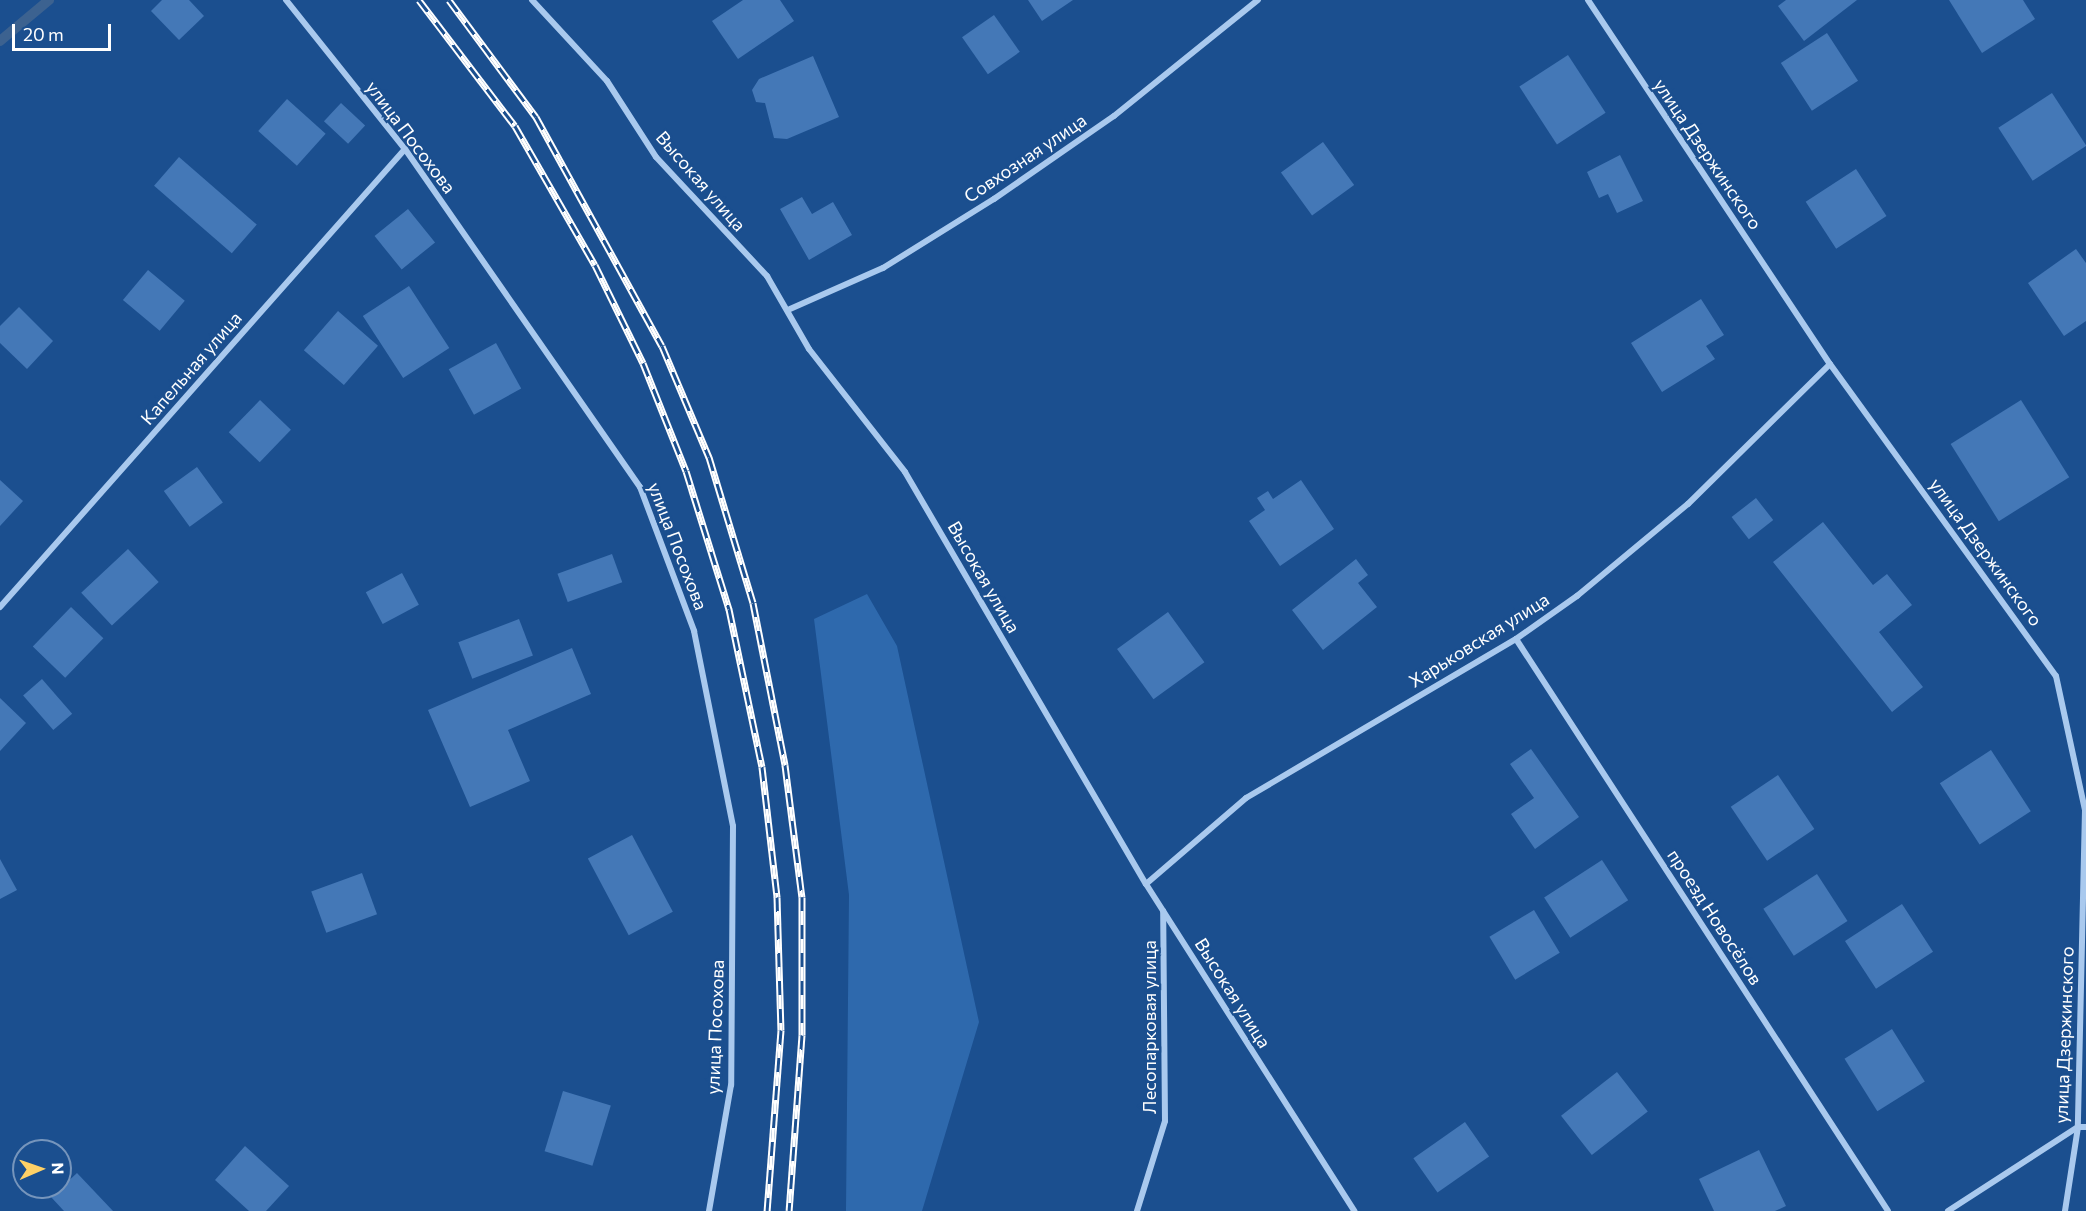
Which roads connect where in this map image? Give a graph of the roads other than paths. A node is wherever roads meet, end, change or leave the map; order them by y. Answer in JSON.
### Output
{"nodes":[{"id":1,"x":286,"y":0,"type":"edge"},
{"id":2,"x":532,"y":0,"type":"edge"},
{"id":3,"x":1258,"y":0,"type":"edge"},
{"id":4,"x":1588,"y":0,"type":"edge"},
{"id":5,"x":405,"y":149,"type":"junction"},
{"id":6,"x":789,"y":309,"type":"junction"},
{"id":7,"x":1830,"y":364,"type":"junction"},
{"id":8,"x":0,"y":608,"type":"edge"},
{"id":9,"x":1516,"y":639,"type":"junction"},
{"id":10,"x":1146,"y":884,"type":"junction"},
{"id":11,"x":1163,"y":911,"type":"junction"},
{"id":12,"x":2086,"y":1126,"type":"edge"},
{"id":13,"x":2078,"y":1127,"type":"junction"},
{"id":14,"x":709,"y":1211,"type":"edge"},
{"id":15,"x":1137,"y":1211,"type":"edge"},
{"id":16,"x":1354,"y":1211,"type":"edge"},
{"id":17,"x":1888,"y":1211,"type":"edge"},
{"id":18,"x":1948,"y":1211,"type":"edge"},
{"id":19,"x":2066,"y":1211,"type":"edge"}],
"edges":[{"from":1,"to":5,"type":"street","name":"улица Посохова"},
{"from":2,"to":6,"type":"street","name":"Высокая улица"},
{"from":3,"to":6,"type":"street","name":"Совхозная улица"},
{"from":4,"to":7,"type":"street","name":"улица Дзержинского"},
{"from":5,"to":8,"type":"street","name":"Капельная улица"},
{"from":5,"to":14,"type":"street","name":"улица Посохова"},
{"from":6,"to":10,"type":"street","name":"Высокая улица"},
{"from":7,"to":9,"type":"street","name":"Харьковская улица"},
{"from":7,"to":13,"type":"street","name":"улица Дзержинского"},
{"from":9,"to":10,"type":"street","name":"Харьковская улица"},
{"from":9,"to":17,"type":"street","name":"проезд Новосёлов"},
{"from":10,"to":11,"type":"street","name":"Высокая улица"},
{"from":11,"to":15,"type":"street","name":"Лесопарковая улица"},
{"from":11,"to":16,"type":"street","name":"Высокая улица"},
{"from":12,"to":13,"type":"street"},
{"from":13,"to":18,"type":"street"},
{"from":13,"to":19,"type":"street","name":"улица Дзержинского"}]}
